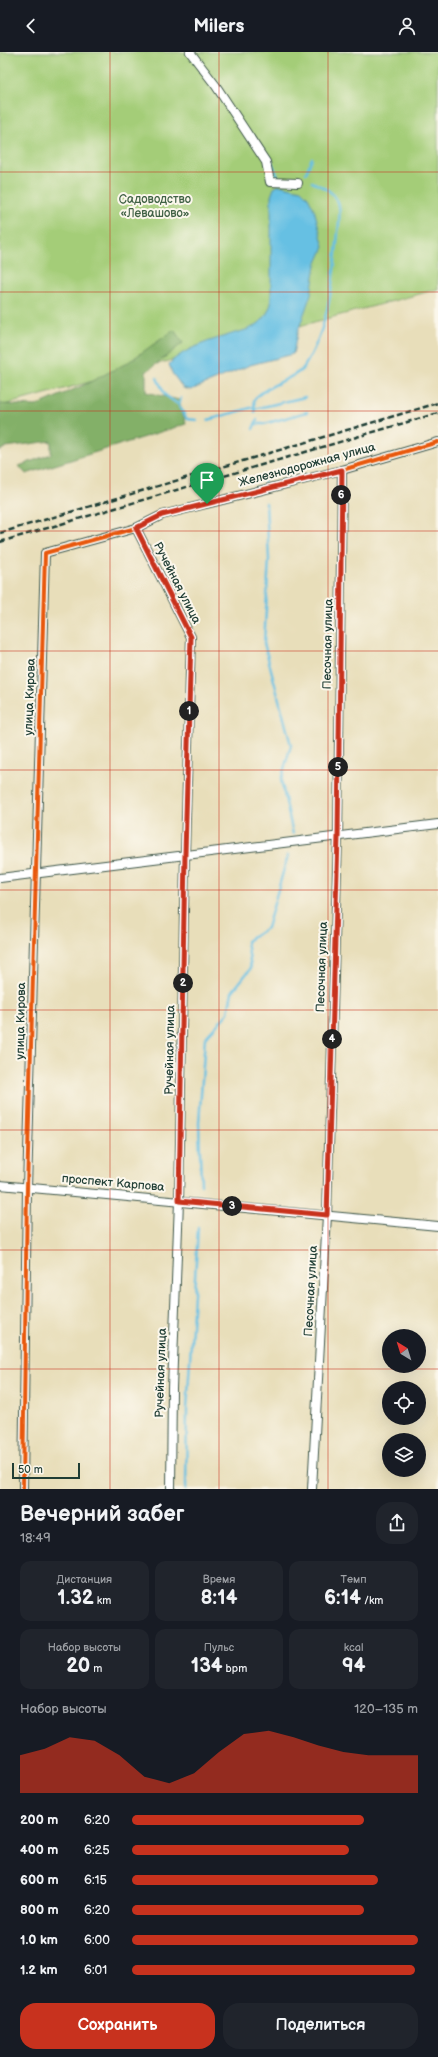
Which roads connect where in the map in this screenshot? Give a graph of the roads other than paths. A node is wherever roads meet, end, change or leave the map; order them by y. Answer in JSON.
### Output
{"nodes":[{"id":1,"x":190,"y":52,"type":"edge"},
{"id":2,"x":298,"y":182,"type":"dead end"},
{"id":3,"x":438,"y":442,"type":"edge"},
{"id":4,"x":342,"y":470,"type":"junction"},
{"id":5,"x":136,"y":528,"type":"junction"},
{"id":6,"x":45,"y":553,"type":"joint"},
{"id":7,"x":438,"y":824,"type":"edge"},
{"id":8,"x":338,"y":837,"type":"junction"},
{"id":9,"x":185,"y":854,"type":"junction"},
{"id":10,"x":35,"y":874,"type":"junction"},
{"id":11,"x":0,"y":878,"type":"edge"},
{"id":12,"x":0,"y":1185,"type":"edge"},
{"id":13,"x":27,"y":1188,"type":"junction"},
{"id":14,"x":179,"y":1201,"type":"junction"},
{"id":15,"x":327,"y":1215,"type":"junction"},
{"id":16,"x":438,"y":1226,"type":"edge"},
{"id":17,"x":23,"y":1489,"type":"edge"},
{"id":18,"x":171,"y":1489,"type":"edge"},
{"id":19,"x":312,"y":1489,"type":"edge"}],
"edges":[{"from":1,"to":2,"type":"street"},
{"from":3,"to":4,"type":"street","name":"Железнодорожная улица"},
{"from":4,"to":5,"type":"street","name":"Железнодорожная улица"},
{"from":4,"to":8,"type":"street","name":"Песочная улица"},
{"from":5,"to":6,"type":"street","name":"Железнодорожная улица"},
{"from":5,"to":9,"type":"street","name":"Ручейная улица"},
{"from":6,"to":10,"type":"street","name":"улица Кирова"},
{"from":7,"to":8,"type":"street"},
{"from":8,"to":9,"type":"street"},
{"from":8,"to":15,"type":"street","name":"Песочная улица"},
{"from":9,"to":10,"type":"street"},
{"from":9,"to":14,"type":"street","name":"Ручейная улица"},
{"from":10,"to":11,"type":"street"},
{"from":10,"to":13,"type":"street","name":"улица Кирова"},
{"from":12,"to":13,"type":"street","name":"проспект Карпова"},
{"from":13,"to":14,"type":"street","name":"проспект Карпова"},
{"from":13,"to":17,"type":"street","name":"улица Кирова"},
{"from":14,"to":15,"type":"street","name":"проспект Карпова"},
{"from":14,"to":18,"type":"street","name":"Ручейная улица"},
{"from":15,"to":16,"type":"street","name":"проспект Карпова"},
{"from":15,"to":19,"type":"street","name":"Песочная улица"}]}
